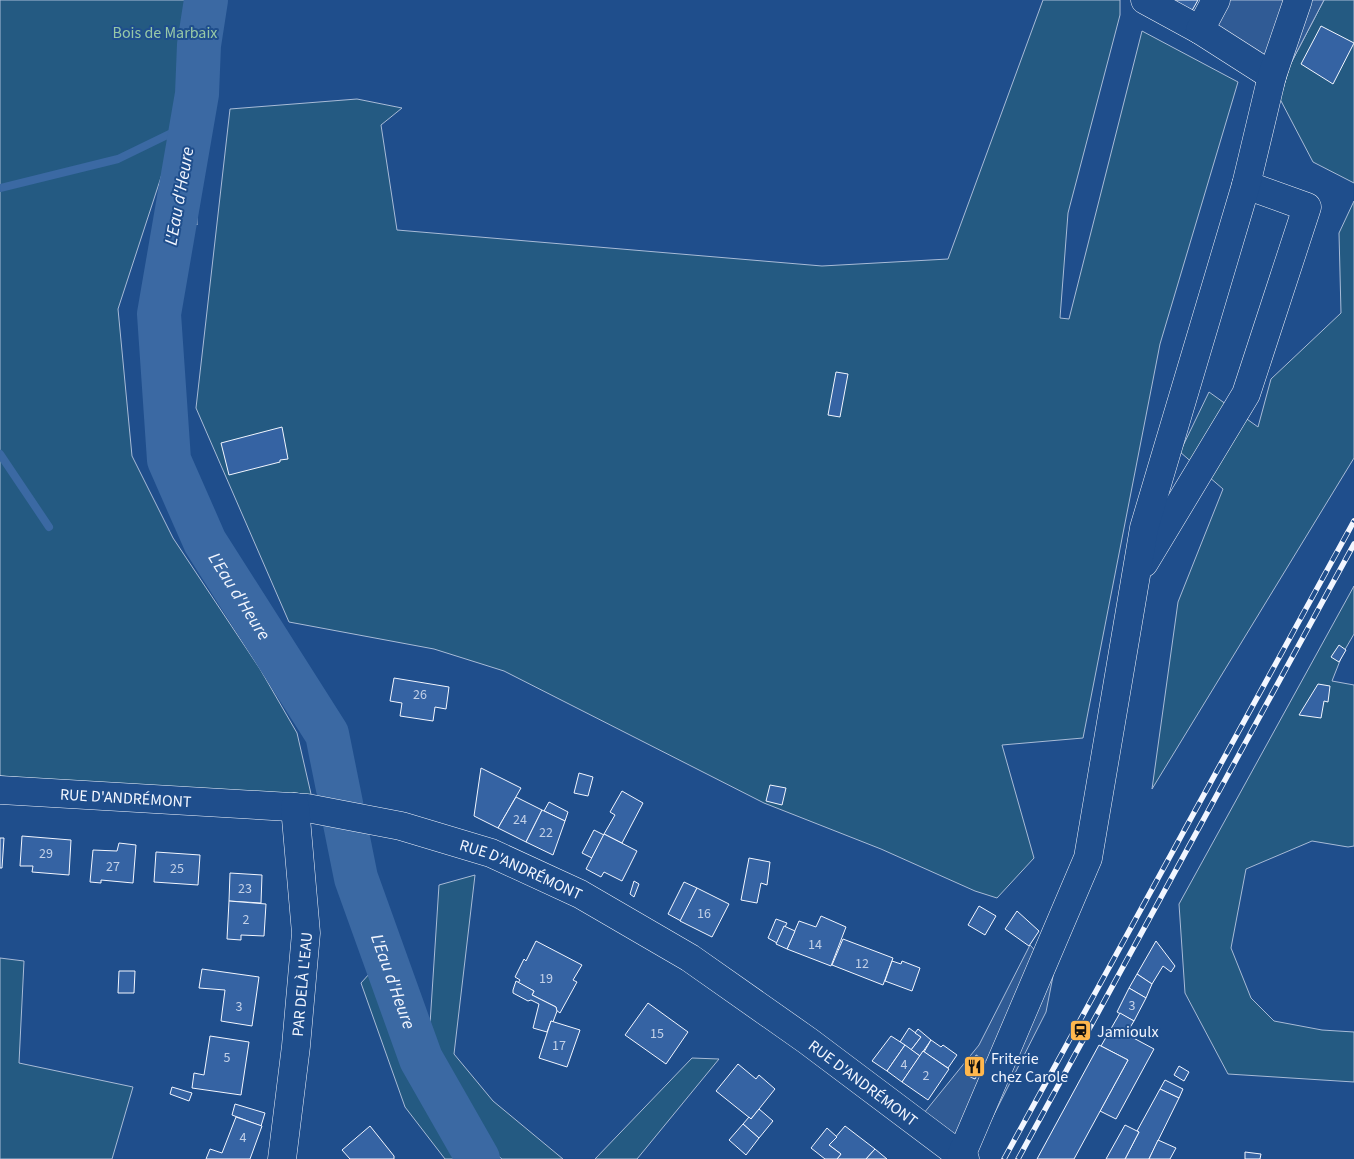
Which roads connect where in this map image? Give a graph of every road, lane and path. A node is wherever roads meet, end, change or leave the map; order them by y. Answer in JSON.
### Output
{"nodes":[{"id":1,"x":1145,"y":0,"type":"edge"},
{"id":2,"x":1216,"y":0,"type":"edge"},
{"id":3,"x":1298,"y":0,"type":"edge"},
{"id":4,"x":1200,"y":30,"type":"junction"},
{"id":5,"x":1272,"y":76,"type":"junction"},
{"id":6,"x":1246,"y":185,"type":"junction"},
{"id":7,"x":1136,"y":577,"type":"junction"},
{"id":8,"x":0,"y":790,"type":"edge"},
{"id":9,"x":301,"y":808,"type":"junction"},
{"id":10,"x":963,"y":1158,"type":"edge"},
{"id":11,"x":282,"y":1159,"type":"edge"}],
"edges":[{"from":1,"to":4,"type":"street"},
{"from":2,"to":4,"type":"street"},
{"from":3,"to":5,"type":"street"},
{"from":4,"to":5,"type":"street"},
{"from":5,"to":6,"type":"street"},
{"from":6,"to":7,"type":"street"},
{"from":6,"to":7,"type":"street"},
{"from":7,"to":10,"type":"street"},
{"from":8,"to":9,"type":"street","name":"RUE D'ANDRÉMONT"},
{"from":9,"to":10,"type":"street","name":"RUE D'ANDRÉMONT"},
{"from":9,"to":11,"type":"street","name":"PAR DELÀ L'EAU"}]}
